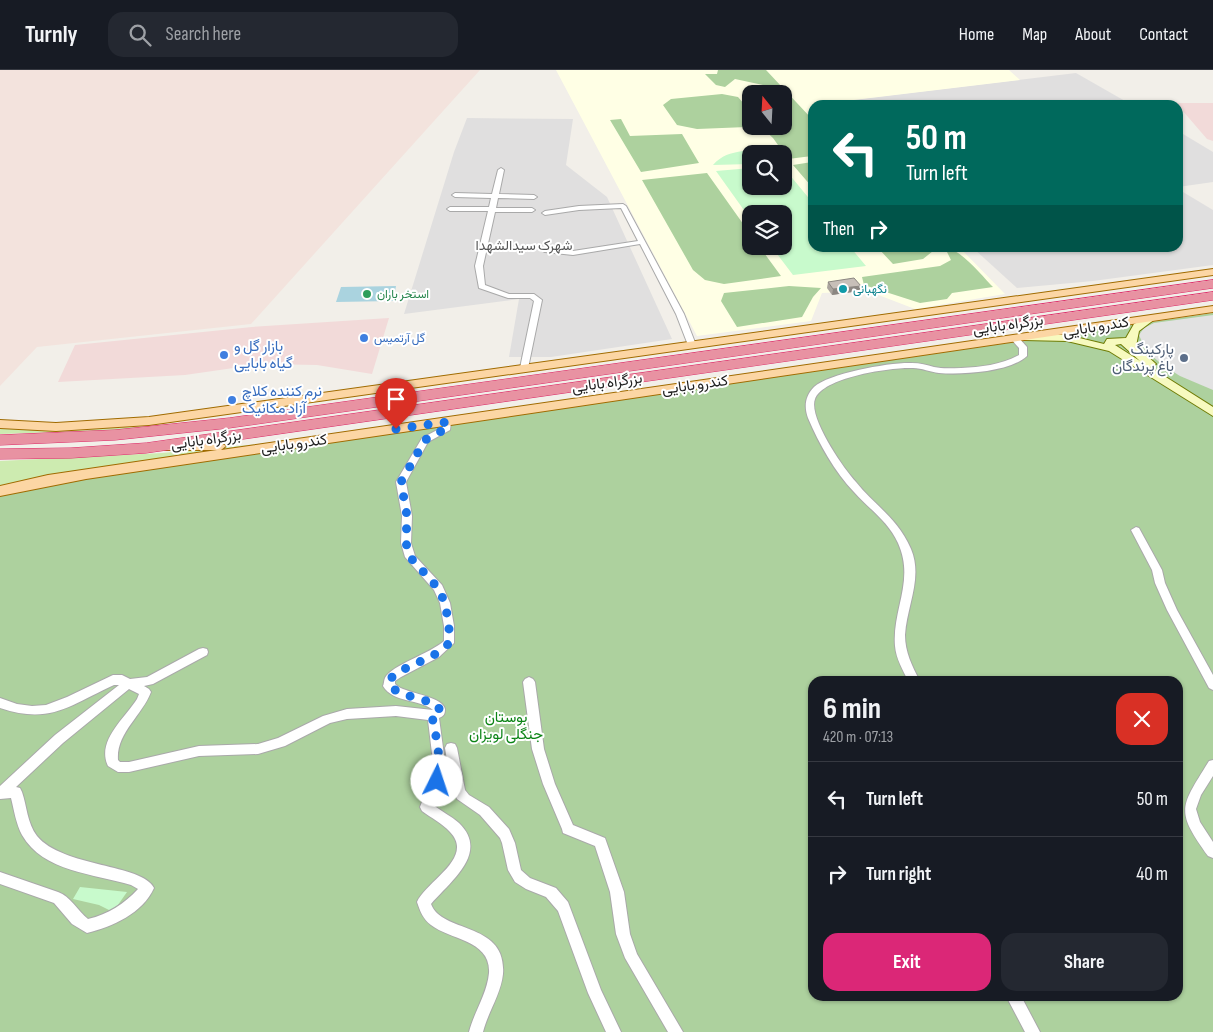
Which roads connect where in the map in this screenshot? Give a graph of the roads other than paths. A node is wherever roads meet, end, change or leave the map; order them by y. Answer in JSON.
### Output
{"nodes":[{"id":1,"x":501,"y":170,"type":"dead end"},
{"id":2,"x":455,"y":195,"type":"dead end"},
{"id":3,"x":494,"y":196,"type":"junction"},
{"id":4,"x":534,"y":197,"type":"dead end"},
{"id":5,"x":450,"y":209,"type":"dead end"},
{"id":6,"x":491,"y":210,"type":"junction"},
{"id":7,"x":532,"y":210,"type":"dead end"},
{"id":8,"x":546,"y":213,"type":"dead end"},
{"id":9,"x":642,"y":242,"type":"junction"},
{"id":10,"x":545,"y":250,"type":"dead end"},
{"id":11,"x":1213,"y":272,"type":"edge"},
{"id":12,"x":1213,"y":284,"type":"edge"},
{"id":13,"x":1213,"y":296,"type":"edge"},
{"id":14,"x":1213,"y":309,"type":"edge"},
{"id":15,"x":1094,"y":313,"type":"junction"},
{"id":16,"x":1150,"y":318,"type":"junction"},
{"id":17,"x":1020,"y":338,"type":"junction"},
{"id":18,"x":692,"y":345,"type":"junction"},
{"id":19,"x":1131,"y":346,"type":"junction"},
{"id":20,"x":1113,"y":349,"type":"junction"},
{"id":21,"x":524,"y":368,"type":"junction"},
{"id":22,"x":782,"y":372,"type":"junction"},
{"id":23,"x":1213,"y":404,"type":"edge"},
{"id":24,"x":1213,"y":412,"type":"edge"},
{"id":25,"x":447,"y":422,"type":"junction"},
{"id":26,"x":229,"y":423,"type":"junction"},
{"id":27,"x":0,"y":424,"type":"edge"},
{"id":28,"x":88,"y":426,"type":"junction"},
{"id":29,"x":362,"y":434,"type":"junction"},
{"id":30,"x":0,"y":440,"type":"edge"},
{"id":31,"x":146,"y":448,"type":"junction"},
{"id":32,"x":0,"y":454,"type":"edge"},
{"id":33,"x":0,"y":491,"type":"edge"},
{"id":34,"x":1136,"y":530,"type":"dead end"},
{"id":35,"x":203,"y":652,"type":"dead end"},
{"id":36,"x":911,"y":676,"type":"edge"},
{"id":37,"x":529,"y":682,"type":"dead end"},
{"id":38,"x":128,"y":684,"type":"junction"},
{"id":39,"x":1213,"y":685,"type":"edge"},
{"id":40,"x":0,"y":702,"type":"edge"},
{"id":41,"x":432,"y":716,"type":"junction"},
{"id":42,"x":451,"y":748,"type":"dead end"},
{"id":43,"x":1213,"y":764,"type":"edge"},
{"id":44,"x":0,"y":793,"type":"edge"},
{"id":45,"x":1213,"y":852,"type":"edge"},
{"id":46,"x":0,"y":878,"type":"edge"},
{"id":47,"x":1017,"y":1001,"type":"edge"},
{"id":48,"x":476,"y":1032,"type":"edge"},
{"id":49,"x":614,"y":1032,"type":"edge"},
{"id":50,"x":676,"y":1032,"type":"edge"},
{"id":51,"x":1033,"y":1032,"type":"edge"}],
"edges":[{"from":1,"to":3,"type":"street"},
{"from":2,"to":3,"type":"street"},
{"from":3,"to":4,"type":"street"},
{"from":3,"to":6,"type":"street"},
{"from":5,"to":6,"type":"street"},
{"from":6,"to":7,"type":"street"},
{"from":6,"to":21,"type":"street"},
{"from":8,"to":9,"type":"street"},
{"from":9,"to":10,"type":"street"},
{"from":9,"to":18,"type":"street"},
{"from":11,"to":18,"type":"main road"},
{"from":12,"to":26,"type":"highway","name":"بزرگراه بابایی"},
{"from":13,"to":15,"type":"highway","name":"بزرگراه بابایی"},
{"from":14,"to":16,"type":"main road","name":"کندرو بابایی"},
{"from":15,"to":22,"type":"main road"},
{"from":15,"to":31,"type":"highway","name":"بزرگراه بابایی"},
{"from":16,"to":17,"type":"main road","name":"کندرو بابایی"},
{"from":16,"to":19,"type":"main road"},
{"from":17,"to":20,"type":"main road"},
{"from":17,"to":22,"type":"main road","name":"کندرو بابایی"},
{"from":17,"to":36,"type":"street"},
{"from":18,"to":21,"type":"main road"},
{"from":19,"to":20,"type":"main road"},
{"from":19,"to":23,"type":"main road"},
{"from":20,"to":24,"type":"main road"},
{"from":21,"to":28,"type":"main road"},
{"from":22,"to":25,"type":"main road","name":"کندرو بابایی"},
{"from":25,"to":29,"type":"main road","name":"کندرو بابایی"},
{"from":25,"to":41,"type":"street"},
{"from":26,"to":28,"type":"main road"},
{"from":26,"to":30,"type":"highway","name":"بزرگراه بابایی"},
{"from":27,"to":28,"type":"main road"},
{"from":29,"to":31,"type":"main road"},
{"from":29,"to":33,"type":"main road","name":"کندرو بابایی"},
{"from":31,"to":32,"type":"highway","name":"بزرگراه بابایی"},
{"from":34,"to":39,"type":"street"},
{"from":35,"to":38,"type":"street"},
{"from":37,"to":50,"type":"street"},
{"from":38,"to":40,"type":"street"},
{"from":38,"to":41,"type":"street"},
{"from":38,"to":44,"type":"street"},
{"from":41,"to":48,"type":"street"},
{"from":42,"to":49,"type":"street"},
{"from":43,"to":45,"type":"street"},
{"from":44,"to":46,"type":"street"},
{"from":47,"to":51,"type":"street"}]}
